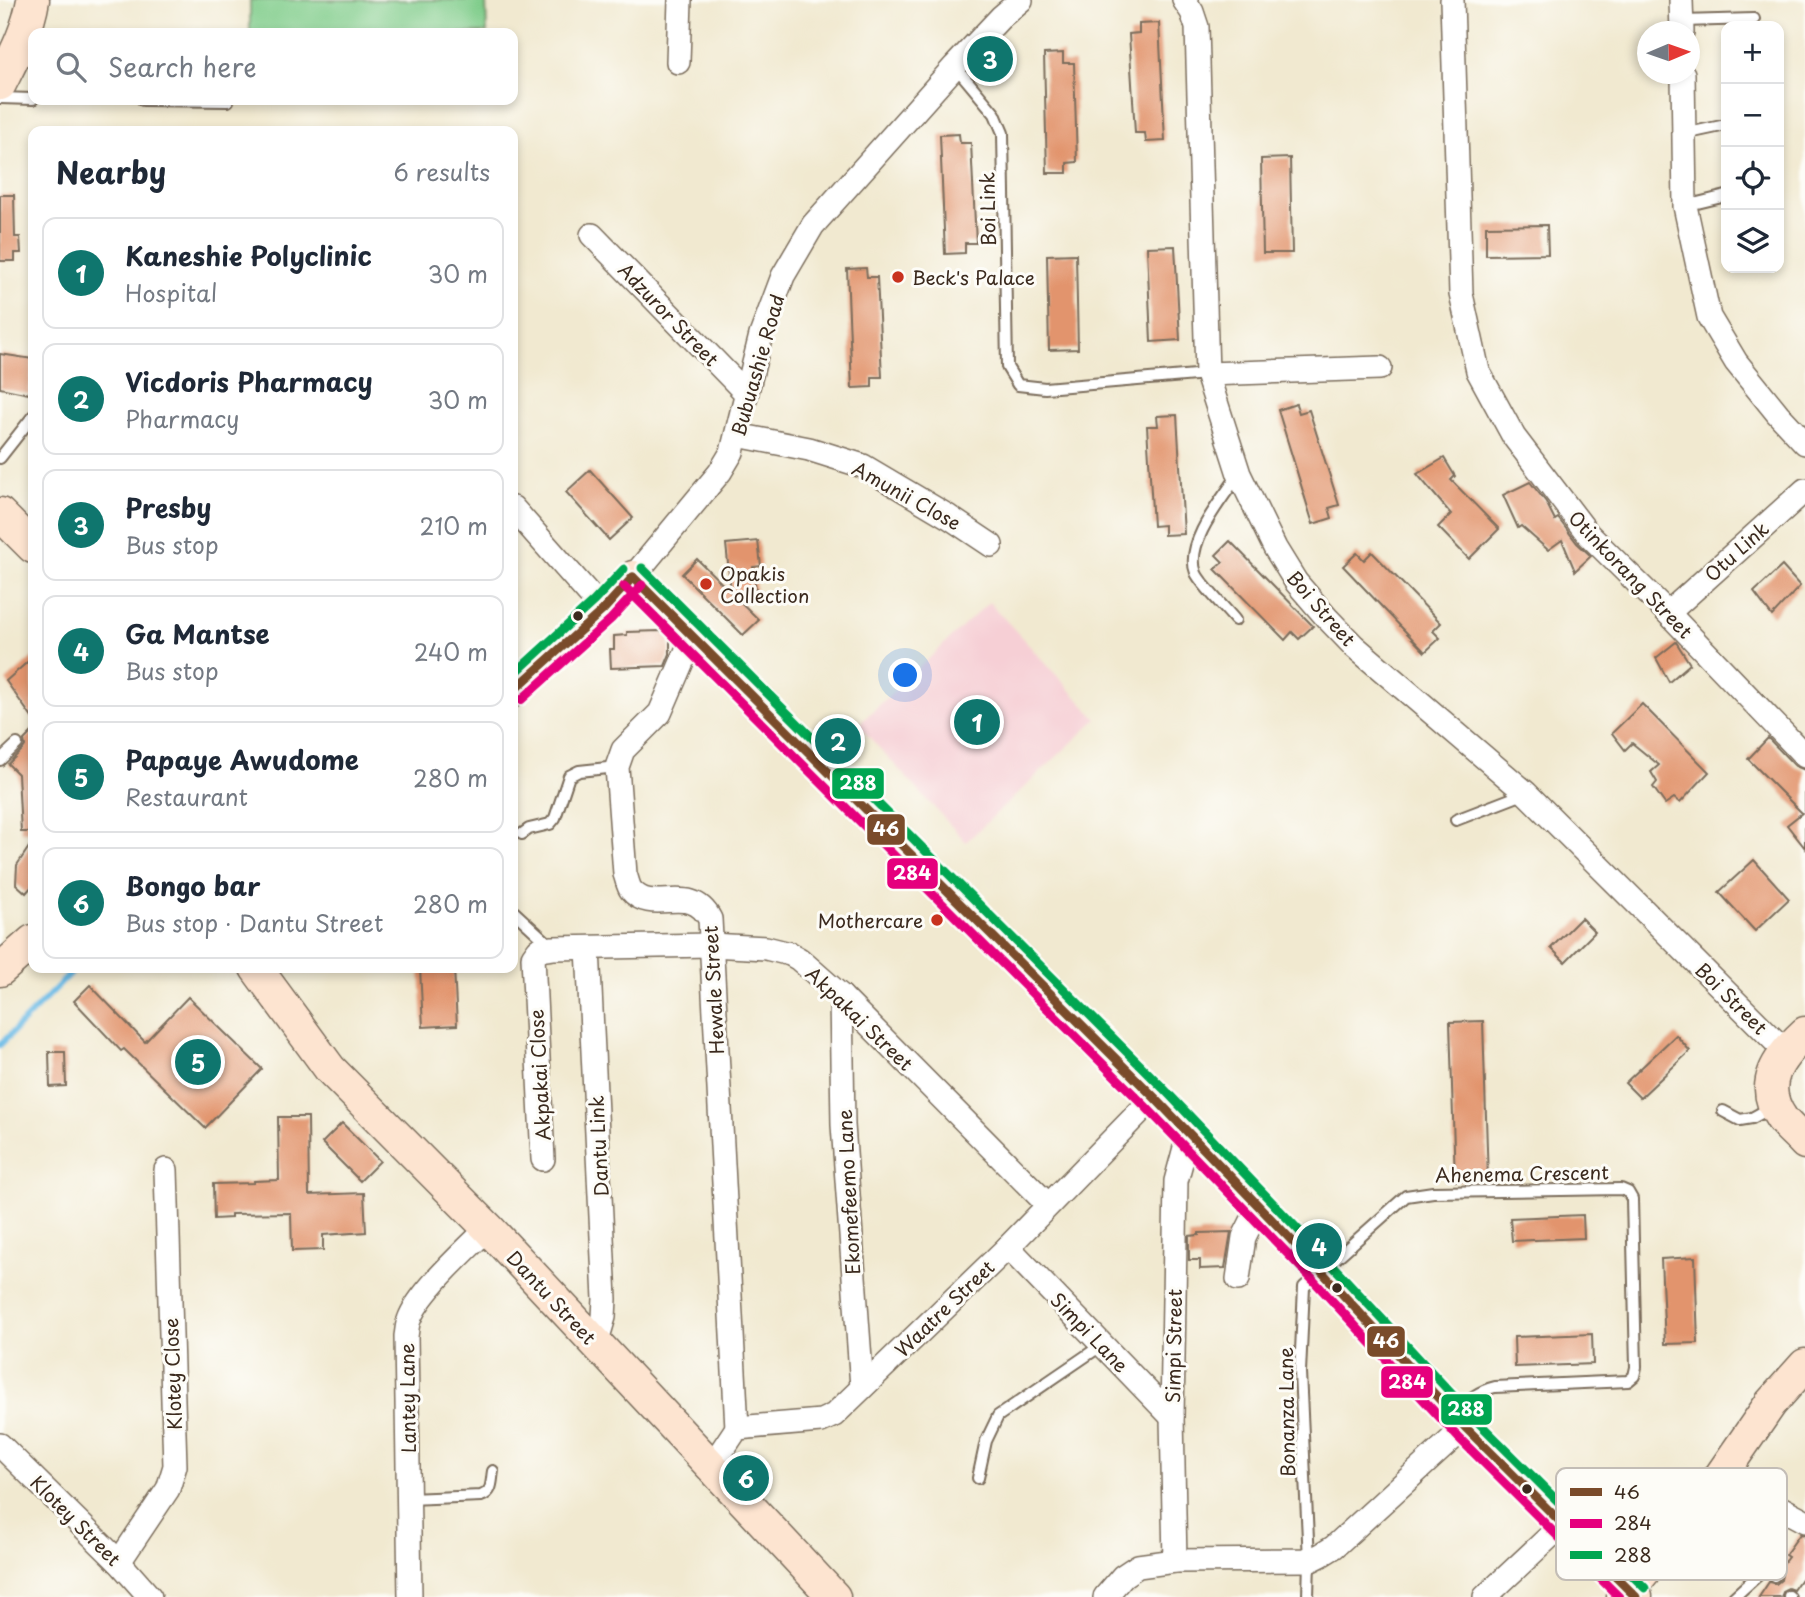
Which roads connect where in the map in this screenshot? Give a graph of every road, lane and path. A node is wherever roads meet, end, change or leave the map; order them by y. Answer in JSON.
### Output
{"nodes":[{"id":1,"x":33,"y":0,"type":"edge"},
{"id":2,"x":680,"y":0,"type":"edge"},
{"id":3,"x":1021,"y":0,"type":"edge"},
{"id":4,"x":1184,"y":0,"type":"edge"},
{"id":5,"x":1452,"y":0,"type":"edge"},
{"id":6,"x":996,"y":8,"type":"edge"},
{"id":7,"x":1682,"y":18,"type":"edge"},
{"id":8,"x":1754,"y":19,"type":"dead end"},
{"id":9,"x":678,"y":62,"type":"dead end"},
{"id":10,"x":955,"y":66,"type":"junction"},
{"id":11,"x":0,"y":84,"type":"edge"},
{"id":12,"x":1683,"y":84,"type":"edge"},
{"id":13,"x":0,"y":98,"type":"edge"},
{"id":14,"x":28,"y":99,"type":"edge"},
{"id":15,"x":1721,"y":126,"type":"edge"},
{"id":16,"x":1684,"y":134,"type":"junction"},
{"id":17,"x":1721,"y":197,"type":"edge"},
{"id":18,"x":1685,"y":206,"type":"junction"},
{"id":19,"x":592,"y":235,"type":"dead end"},
{"id":20,"x":1380,"y":368,"type":"dead end"},
{"id":21,"x":1207,"y":374,"type":"junction"},
{"id":22,"x":746,"y":393,"type":"junction"},
{"id":23,"x":28,"y":422,"type":"edge"},
{"id":24,"x":737,"y":435,"type":"junction"},
{"id":25,"x":1805,"y":443,"type":"edge"},
{"id":26,"x":0,"y":458,"type":"edge"},
{"id":27,"x":1239,"y":474,"type":"junction"},
{"id":28,"x":1805,"y":489,"type":"edge"},
{"id":29,"x":0,"y":514,"type":"edge"},
{"id":30,"x":518,"y":514,"type":"edge"},
{"id":31,"x":28,"y":542,"type":"edge"},
{"id":32,"x":991,"y":545,"type":"dead end"},
{"id":33,"x":634,"y":578,"type":"junction"},
{"id":34,"x":603,"y":610,"type":"junction"},
{"id":35,"x":1668,"y":613,"type":"junction"},
{"id":36,"x":1235,"y":620,"type":"dead end"},
{"id":37,"x":694,"y":636,"type":"junction"},
{"id":38,"x":518,"y":686,"type":"edge"},
{"id":39,"x":17,"y":744,"type":"dead end"},
{"id":40,"x":1805,"y":756,"type":"edge"},
{"id":41,"x":0,"y":760,"type":"edge"},
{"id":42,"x":617,"y":767,"type":"junction"},
{"id":43,"x":1526,"y":793,"type":"junction"},
{"id":44,"x":1456,"y":820,"type":"dead end"},
{"id":45,"x":522,"y":834,"type":"dead end"},
{"id":46,"x":518,"y":917,"type":"edge"},
{"id":47,"x":28,"y":945,"type":"edge"},
{"id":48,"x":711,"y":945,"type":"junction"},
{"id":49,"x":588,"y":948,"type":"junction"},
{"id":50,"x":545,"y":949,"type":"junction"},
{"id":51,"x":0,"y":970,"type":"edge"},
{"id":52,"x":276,"y":981,"type":"edge"},
{"id":53,"x":841,"y":996,"type":"junction"},
{"id":54,"x":1795,"y":1042,"type":"edge"},
{"id":55,"x":1154,"y":1097,"type":"junction"},
{"id":56,"x":1775,"y":1106,"type":"junction"},
{"id":57,"x":1723,"y":1111,"type":"dead end"},
{"id":58,"x":1189,"y":1133,"type":"junction"},
{"id":59,"x":1805,"y":1143,"type":"edge"},
{"id":60,"x":543,"y":1159,"type":"dead end"},
{"id":61,"x":166,"y":1170,"type":"dead end"},
{"id":62,"x":1048,"y":1205,"type":"junction"},
{"id":63,"x":1259,"y":1207,"type":"junction"},
{"id":64,"x":488,"y":1228,"type":"junction"},
{"id":65,"x":1008,"y":1247,"type":"junction"},
{"id":66,"x":1322,"y":1272,"type":"junction"},
{"id":67,"x":1238,"y":1279,"type":"dead end"},
{"id":68,"x":596,"y":1344,"type":"junction"},
{"id":69,"x":1102,"y":1345,"type":"junction"},
{"id":70,"x":1805,"y":1365,"type":"edge"},
{"id":71,"x":862,"y":1387,"type":"junction"},
{"id":72,"x":1172,"y":1417,"type":"junction"},
{"id":73,"x":1460,"y":1420,"type":"junction"},
{"id":74,"x":737,"y":1429,"type":"junction"},
{"id":75,"x":0,"y":1445,"type":"edge"},
{"id":76,"x":711,"y":1467,"type":"junction"},
{"id":77,"x":1727,"y":1468,"type":"edge"},
{"id":78,"x":493,"y":1471,"type":"dead end"},
{"id":79,"x":978,"y":1478,"type":"dead end"},
{"id":80,"x":409,"y":1499,"type":"junction"},
{"id":81,"x":1787,"y":1513,"type":"edge"},
{"id":82,"x":1556,"y":1517,"type":"edge"},
{"id":83,"x":1805,"y":1521,"type":"edge"},
{"id":84,"x":1556,"y":1531,"type":"edge"},
{"id":85,"x":1309,"y":1560,"type":"junction"},
{"id":86,"x":1175,"y":1561,"type":"junction"},
{"id":87,"x":119,"y":1562,"type":"junction"},
{"id":88,"x":1615,"y":1580,"type":"edge"},
{"id":89,"x":1641,"y":1580,"type":"edge"},
{"id":90,"x":1758,"y":1580,"type":"edge"},
{"id":91,"x":1629,"y":1595,"type":"edge"},
{"id":92,"x":150,"y":1597,"type":"edge"},
{"id":93,"x":411,"y":1597,"type":"edge"},
{"id":94,"x":834,"y":1597,"type":"edge"},
{"id":95,"x":1105,"y":1597,"type":"edge"},
{"id":96,"x":1308,"y":1597,"type":"edge"},
{"id":97,"x":1485,"y":1597,"type":"edge"},
{"id":98,"x":1734,"y":1597,"type":"edge"}],
"edges":[{"from":1,"to":11,"type":"street"},
{"from":2,"to":9,"type":"street"},
{"from":3,"to":6,"type":"street","name":"Bubuashie Road"},
{"from":4,"to":21,"type":"street","name":"Boi Street"},
{"from":5,"to":35,"type":"street","name":"Otinkorang Street"},
{"from":6,"to":10,"type":"street","name":"Bubuashie Road"},
{"from":7,"to":8,"type":"lane"},
{"from":10,"to":21,"type":"lane","name":"Boi Link"},
{"from":10,"to":22,"type":"street","name":"Bubuashie Road"},
{"from":12,"to":16,"type":"street"},
{"from":13,"to":14,"type":"lane"},
{"from":15,"to":16,"type":"lane"},
{"from":16,"to":18,"type":"street"},
{"from":17,"to":18,"type":"lane"},
{"from":18,"to":25,"type":"street"},
{"from":19,"to":22,"type":"street","name":"Adzuror Street"},
{"from":20,"to":21,"type":"street"},
{"from":21,"to":27,"type":"street","name":"Boi Street"},
{"from":22,"to":24,"type":"street","name":"Bubuashie Road"},
{"from":23,"to":26,"type":"lane"},
{"from":24,"to":32,"type":"street","name":"Amunii Close"},
{"from":24,"to":33,"type":"street","name":"Bubuashie Road"},
{"from":27,"to":36,"type":"lane"},
{"from":27,"to":43,"type":"street","name":"Boi Street"},
{"from":28,"to":35,"type":"street","name":"Otu Link"},
{"from":29,"to":31,"type":"street"},
{"from":30,"to":34,"type":"street"},
{"from":33,"to":34,"type":"street","name":"Bubuashie Road"},
{"from":33,"to":37,"type":"street"},
{"from":34,"to":38,"type":"street","name":"Bubuashie Road"},
{"from":35,"to":40,"type":"street","name":"Otinkorang Street"},
{"from":37,"to":42,"type":"street"},
{"from":37,"to":55,"type":"street"},
{"from":39,"to":41,"type":"lane"},
{"from":42,"to":45,"type":"lane"},
{"from":42,"to":48,"type":"street","name":"Hewale Street"},
{"from":43,"to":44,"type":"lane"},
{"from":43,"to":54,"type":"street","name":"Boi Street"},
{"from":46,"to":50,"type":"lane"},
{"from":47,"to":51,"type":"street"},
{"from":48,"to":49,"type":"street","name":"Akpakai Street"},
{"from":48,"to":53,"type":"street","name":"Akpakai Street"},
{"from":48,"to":74,"type":"street","name":"Hewale Street"},
{"from":49,"to":50,"type":"street","name":"Akpakai Street"},
{"from":49,"to":68,"type":"street","name":"Dantu Link"},
{"from":50,"to":60,"type":"street","name":"Akpakai Close"},
{"from":52,"to":64,"type":"street","name":"Dantu Street"},
{"from":53,"to":62,"type":"street","name":"Akpakai Street"},
{"from":53,"to":71,"type":"street","name":"Ekomefeemo Lane"},
{"from":54,"to":56,"type":"street"},
{"from":55,"to":58,"type":"street"},
{"from":55,"to":62,"type":"street","name":"Waatre Street"},
{"from":56,"to":57,"type":"lane"},
{"from":56,"to":59,"type":"street"},
{"from":58,"to":63,"type":"street"},
{"from":58,"to":72,"type":"street","name":"Simpi Street"},
{"from":61,"to":87,"type":"street","name":"Klotey Close"},
{"from":62,"to":65,"type":"street","name":"Waatre Street"},
{"from":63,"to":66,"type":"street"},
{"from":63,"to":67,"type":"street"},
{"from":64,"to":68,"type":"street","name":"Dantu Street"},
{"from":64,"to":80,"type":"street","name":"Lantey Lane"},
{"from":65,"to":69,"type":"street","name":"Simpi Lane"},
{"from":65,"to":71,"type":"street","name":"Waatre Street"},
{"from":66,"to":73,"type":"street"},
{"from":66,"to":73,"type":"lane","name":"Ahenema Crescent"},
{"from":66,"to":85,"type":"lane","name":"Bonanza Lane"},
{"from":68,"to":76,"type":"street","name":"Dantu Street"},
{"from":69,"to":72,"type":"street","name":"Simpi Lane"},
{"from":69,"to":79,"type":"lane"},
{"from":70,"to":77,"type":"street"},
{"from":71,"to":74,"type":"street","name":"Waatre Street"},
{"from":72,"to":86,"type":"street","name":"Simpi Street"},
{"from":73,"to":82,"type":"street"},
{"from":73,"to":85,"type":"street"},
{"from":74,"to":76,"type":"street"},
{"from":75,"to":87,"type":"street","name":"Klotey Street"},
{"from":76,"to":94,"type":"street","name":"Dantu Street"},
{"from":78,"to":80,"type":"lane"},
{"from":80,"to":93,"type":"street","name":"Lantey Lane"},
{"from":81,"to":83,"type":"street"},
{"from":84,"to":97,"type":"street"},
{"from":85,"to":86,"type":"street"},
{"from":85,"to":96,"type":"lane","name":"Bonanza Lane"},
{"from":86,"to":95,"type":"street"},
{"from":87,"to":92,"type":"street","name":"Klotey Street"},
{"from":88,"to":91,"type":"street"},
{"from":89,"to":91,"type":"street"},
{"from":90,"to":98,"type":"lane"}]}
